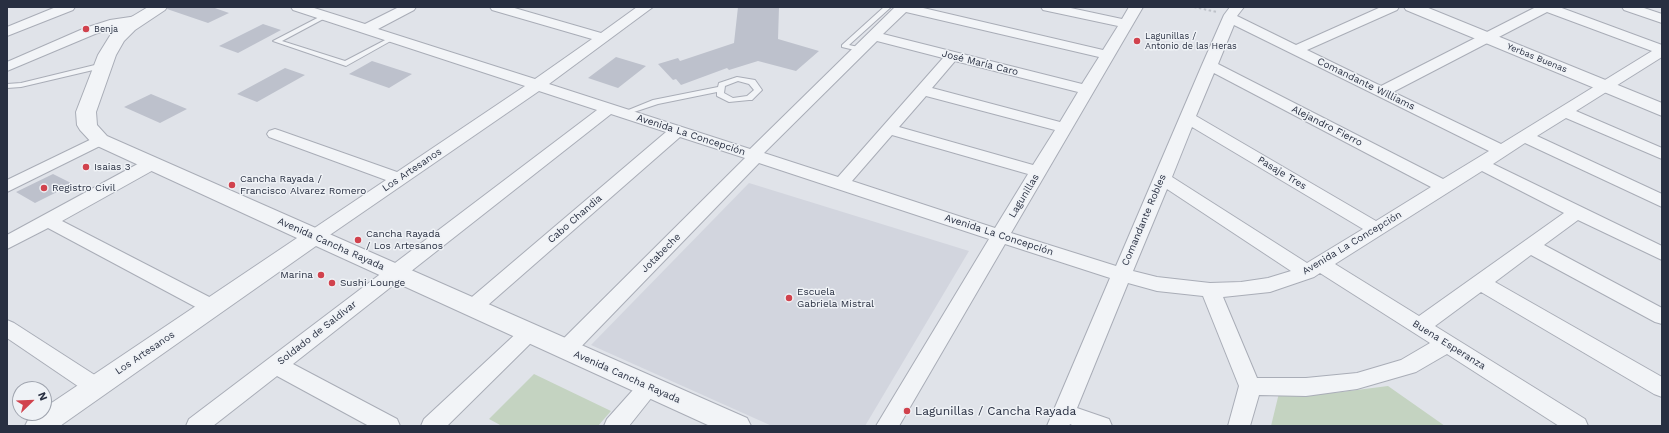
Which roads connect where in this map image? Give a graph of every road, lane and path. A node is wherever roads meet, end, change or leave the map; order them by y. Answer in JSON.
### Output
{"nodes":[{"id":1,"x":68,"y":7,"type":"edge"},
{"id":2,"x":159,"y":7,"type":"edge"},
{"id":3,"x":298,"y":7,"type":"edge"},
{"id":4,"x":409,"y":7,"type":"edge"},
{"id":5,"x":497,"y":7,"type":"edge"},
{"id":6,"x":646,"y":7,"type":"edge"},
{"id":7,"x":888,"y":7,"type":"edge"},
{"id":8,"x":903,"y":7,"type":"edge"},
{"id":9,"x":1048,"y":7,"type":"edge"},
{"id":10,"x":1136,"y":7,"type":"edge"},
{"id":11,"x":1194,"y":7,"type":"edge"},
{"id":12,"x":1392,"y":7,"type":"edge"},
{"id":13,"x":1412,"y":7,"type":"edge"},
{"id":14,"x":1546,"y":7,"type":"edge"},
{"id":15,"x":1629,"y":7,"type":"edge"},
{"id":16,"x":1232,"y":13,"type":"edge"},
{"id":17,"x":325,"y":16,"type":"junction"},
{"id":18,"x":1662,"y":19,"type":"edge"},
{"id":19,"x":137,"y":20,"type":"junction"},
{"id":20,"x":1126,"y":24,"type":"junction"},
{"id":21,"x":11,"y":27,"type":"edge"},
{"id":22,"x":367,"y":30,"type":"junction"},
{"id":23,"x":874,"y":36,"type":"junction"},
{"id":24,"x":393,"y":38,"type":"junction"},
{"id":25,"x":603,"y":38,"type":"junction"},
{"id":26,"x":1486,"y":38,"type":"junction"},
{"id":27,"x":860,"y":50,"type":"junction"},
{"id":28,"x":1296,"y":50,"type":"junction"},
{"id":29,"x":1662,"y":52,"type":"edge"},
{"id":30,"x":1108,"y":55,"type":"junction"},
{"id":31,"x":952,"y":56,"type":"junction"},
{"id":32,"x":103,"y":65,"type":"junction"},
{"id":33,"x":1210,"y":65,"type":"junction"},
{"id":34,"x":7,"y":67,"type":"edge"},
{"id":35,"x":537,"y":85,"type":"junction"},
{"id":36,"x":7,"y":86,"type":"edge"},
{"id":37,"x":1606,"y":87,"type":"junction"},
{"id":38,"x":721,"y":89,"type":"dead end"},
{"id":39,"x":922,"y":90,"type":"junction"},
{"id":40,"x":1087,"y":90,"type":"junction"},
{"id":41,"x":1381,"y":92,"type":"junction"},
{"id":42,"x":1662,"y":110,"type":"edge"},
{"id":43,"x":617,"y":111,"type":"junction"},
{"id":44,"x":1565,"y":112,"type":"junction"},
{"id":45,"x":1188,"y":118,"type":"junction"},
{"id":46,"x":1064,"y":128,"type":"junction"},
{"id":47,"x":888,"y":129,"type":"junction"},
{"id":48,"x":677,"y":131,"type":"junction"},
{"id":49,"x":275,"y":134,"type":"dead end"},
{"id":50,"x":1525,"y":137,"type":"junction"},
{"id":51,"x":100,"y":140,"type":"junction"},
{"id":52,"x":1502,"y":151,"type":"junction"},
{"id":53,"x":1662,"y":154,"type":"edge"},
{"id":54,"x":755,"y":156,"type":"junction"},
{"id":55,"x":151,"y":164,"type":"junction"},
{"id":56,"x":1481,"y":164,"type":"junction"},
{"id":57,"x":1038,"y":172,"type":"junction"},
{"id":58,"x":1162,"y":178,"type":"junction"},
{"id":59,"x":399,"y":179,"type":"junction"},
{"id":60,"x":841,"y":184,"type":"junction"},
{"id":61,"x":7,"y":187,"type":"edge"},
{"id":62,"x":1445,"y":187,"type":"junction"},
{"id":63,"x":1662,"y":201,"type":"edge"},
{"id":64,"x":1577,"y":212,"type":"junction"},
{"id":65,"x":48,"y":221,"type":"junction"},
{"id":66,"x":1377,"y":229,"type":"junction"},
{"id":67,"x":1000,"y":236,"type":"junction"},
{"id":68,"x":314,"y":237,"type":"junction"},
{"id":69,"x":7,"y":243,"type":"edge"},
{"id":70,"x":1530,"y":246,"type":"junction"},
{"id":71,"x":1662,"y":254,"type":"edge"},
{"id":72,"x":1314,"y":268,"type":"junction"},
{"id":73,"x":395,"y":273,"type":"junction"},
{"id":74,"x":1121,"y":275,"type":"junction"},
{"id":75,"x":1480,"y":282,"type":"junction"},
{"id":76,"x":1210,"y":290,"type":"junction"},
{"id":77,"x":212,"y":307,"type":"junction"},
{"id":78,"x":472,"y":308,"type":"junction"},
{"id":79,"x":1662,"y":316,"type":"edge"},
{"id":80,"x":1420,"y":326,"type":"junction"},
{"id":81,"x":7,"y":328,"type":"edge"},
{"id":82,"x":529,"y":333,"type":"junction"},
{"id":83,"x":1447,"y":343,"type":"junction"},
{"id":84,"x":566,"y":350,"type":"junction"},
{"id":85,"x":276,"y":365,"type":"junction"},
{"id":86,"x":1250,"y":386,"type":"junction"},
{"id":87,"x":96,"y":387,"type":"junction"},
{"id":88,"x":649,"y":387,"type":"junction"},
{"id":89,"x":1662,"y":388,"type":"edge"},
{"id":90,"x":1061,"y":420,"type":"edge"},
{"id":91,"x":39,"y":426,"type":"edge"},
{"id":92,"x":197,"y":426,"type":"edge"},
{"id":93,"x":390,"y":426,"type":"edge"},
{"id":94,"x":432,"y":426,"type":"edge"},
{"id":95,"x":616,"y":426,"type":"edge"},
{"id":96,"x":737,"y":426,"type":"edge"},
{"id":97,"x":887,"y":426,"type":"edge"},
{"id":98,"x":1101,"y":426,"type":"edge"},
{"id":99,"x":1239,"y":426,"type":"edge"},
{"id":100,"x":1575,"y":426,"type":"edge"}],
"edges":[{"from":1,"to":21,"type":"street"},
{"from":2,"to":19,"type":"street","name":"Avenida Cancha Rayada"},
{"from":3,"to":17,"type":"street","name":"Avenida La Concepción"},
{"from":4,"to":22,"type":"street"},
{"from":5,"to":25,"type":"street"},
{"from":6,"to":25,"type":"street","name":"Los Artesanos"},
{"from":7,"to":27,"type":"lane"},
{"from":8,"to":23,"type":"street","name":"Jotabeche"},
{"from":8,"to":30,"type":"street"},
{"from":9,"to":20,"type":"street"},
{"from":10,"to":20,"type":"street","name":"Lagunillas"},
{"from":11,"to":16,"type":"path"},
{"from":12,"to":28,"type":"street"},
{"from":13,"to":26,"type":"street","name":"Yerbas Buenas"},
{"from":14,"to":26,"type":"street"},
{"from":14,"to":29,"type":"street"},
{"from":15,"to":18,"type":"street"},
{"from":16,"to":28,"type":"street","name":"Comandante Williams"},
{"from":16,"to":33,"type":"street","name":"Comandante Robles"},
{"from":17,"to":22,"type":"street","name":"Avenida La Concepción"},
{"from":17,"to":24,"type":"lane"},
{"from":19,"to":32,"type":"street","name":"Avenida Cancha Rayada"},
{"from":19,"to":34,"type":"street"},
{"from":20,"to":30,"type":"street","name":"Lagunillas"},
{"from":22,"to":24,"type":"street","name":"Avenida La Concepción"},
{"from":23,"to":27,"type":"street","name":"Jotabeche"},
{"from":23,"to":31,"type":"street","name":"José María Caro"},
{"from":24,"to":35,"type":"street","name":"Avenida La Concepción"},
{"from":25,"to":35,"type":"street","name":"Los Artesanos"},
{"from":26,"to":37,"type":"street","name":"Yerbas Buenas"},
{"from":26,"to":41,"type":"street"},
{"from":27,"to":54,"type":"street","name":"Jotabeche"},
{"from":28,"to":41,"type":"street","name":"Comandante Williams"},
{"from":29,"to":37,"type":"street","name":"Avenida La Concepción"},
{"from":30,"to":40,"type":"street","name":"Lagunillas"},
{"from":31,"to":39,"type":"street"},
{"from":31,"to":40,"type":"street","name":"José María Caro"},
{"from":32,"to":36,"type":"lane"},
{"from":32,"to":51,"type":"street","name":"Avenida Cancha Rayada"},
{"from":33,"to":45,"type":"street","name":"Comandante Robles"},
{"from":33,"to":62,"type":"street","name":"Alejandro Fierro"},
{"from":35,"to":43,"type":"street","name":"Avenida La Concepción"},
{"from":35,"to":59,"type":"street","name":"Los Artesanos"},
{"from":37,"to":42,"type":"street","name":"Yerbas Buenas"},
{"from":37,"to":44,"type":"street","name":"Avenida La Concepción"},
{"from":38,"to":43,"type":"lane"},
{"from":39,"to":46,"type":"street"},
{"from":39,"to":47,"type":"street"},
{"from":40,"to":46,"type":"street","name":"Lagunillas"},
{"from":41,"to":52,"type":"street","name":"Comandante Williams"},
{"from":43,"to":48,"type":"street","name":"Avenida La Concepción"},
{"from":43,"to":73,"type":"street","name":"Soldado de Saldivar"},
{"from":44,"to":50,"type":"street","name":"Avenida La Concepción"},
{"from":44,"to":53,"type":"street"},
{"from":45,"to":58,"type":"street","name":"Comandante Robles"},
{"from":45,"to":66,"type":"street","name":"Pasaje Tres"},
{"from":46,"to":57,"type":"street","name":"Lagunillas"},
{"from":47,"to":57,"type":"street"},
{"from":47,"to":60,"type":"street"},
{"from":48,"to":54,"type":"street","name":"Avenida La Concepción"},
{"from":48,"to":78,"type":"street","name":"Cabo Chandia"},
{"from":49,"to":59,"type":"street"},
{"from":50,"to":52,"type":"street","name":"Avenida La Concepción"},
{"from":50,"to":63,"type":"street"},
{"from":51,"to":55,"type":"street","name":"Avenida Cancha Rayada"},
{"from":51,"to":61,"type":"street"},
{"from":52,"to":56,"type":"street","name":"Avenida La Concepción"},
{"from":54,"to":60,"type":"street","name":"Avenida La Concepción"},
{"from":54,"to":84,"type":"street","name":"Jotabeche"},
{"from":55,"to":65,"type":"street"},
{"from":55,"to":68,"type":"street","name":"Avenida Cancha Rayada"},
{"from":56,"to":62,"type":"street","name":"Avenida La Concepción"},
{"from":56,"to":64,"type":"street"},
{"from":57,"to":67,"type":"street","name":"Lagunillas"},
{"from":58,"to":72,"type":"street","name":"Buena Esperanza"},
{"from":58,"to":74,"type":"street","name":"Comandante Robles"},
{"from":59,"to":68,"type":"street","name":"Los Artesanos"},
{"from":60,"to":67,"type":"street","name":"Avenida La Concepción"},
{"from":62,"to":66,"type":"street","name":"Avenida La Concepción"},
{"from":64,"to":70,"type":"street"},
{"from":64,"to":71,"type":"street"},
{"from":65,"to":69,"type":"street"},
{"from":65,"to":77,"type":"street"},
{"from":66,"to":72,"type":"street","name":"Avenida La Concepción"},
{"from":67,"to":74,"type":"street","name":"Avenida La Concepción"},
{"from":67,"to":97,"type":"street","name":"Lagunillas"},
{"from":68,"to":73,"type":"street","name":"Avenida Cancha Rayada"},
{"from":68,"to":77,"type":"street","name":"Los Artesanos"},
{"from":70,"to":75,"type":"street"},
{"from":70,"to":79,"type":"street"},
{"from":72,"to":76,"type":"street","name":"Avenida La Concepción"},
{"from":72,"to":80,"type":"street","name":"Buena Esperanza"},
{"from":73,"to":78,"type":"street","name":"Avenida Cancha Rayada"},
{"from":73,"to":85,"type":"street","name":"Soldado de Saldivar"},
{"from":74,"to":76,"type":"street","name":"Avenida La Concepción"},
{"from":74,"to":90,"type":"street","name":"Comandante Robles"},
{"from":75,"to":80,"type":"street"},
{"from":75,"to":89,"type":"street"},
{"from":76,"to":86,"type":"street"},
{"from":77,"to":87,"type":"street","name":"Los Artesanos"},
{"from":78,"to":82,"type":"street","name":"Avenida Cancha Rayada"},
{"from":80,"to":83,"type":"street","name":"Buena Esperanza"},
{"from":81,"to":87,"type":"street"},
{"from":82,"to":84,"type":"street","name":"Avenida Cancha Rayada"},
{"from":82,"to":94,"type":"street"},
{"from":83,"to":86,"type":"street"},
{"from":83,"to":100,"type":"street","name":"Buena Esperanza"},
{"from":84,"to":88,"type":"street","name":"Avenida Cancha Rayada"},
{"from":85,"to":92,"type":"street","name":"Soldado de Saldivar"},
{"from":85,"to":93,"type":"street"},
{"from":86,"to":99,"type":"street"},
{"from":87,"to":91,"type":"street","name":"Los Artesanos"},
{"from":88,"to":95,"type":"street"},
{"from":88,"to":96,"type":"street","name":"Avenida Cancha Rayada"},
{"from":90,"to":98,"type":"street"}]}
